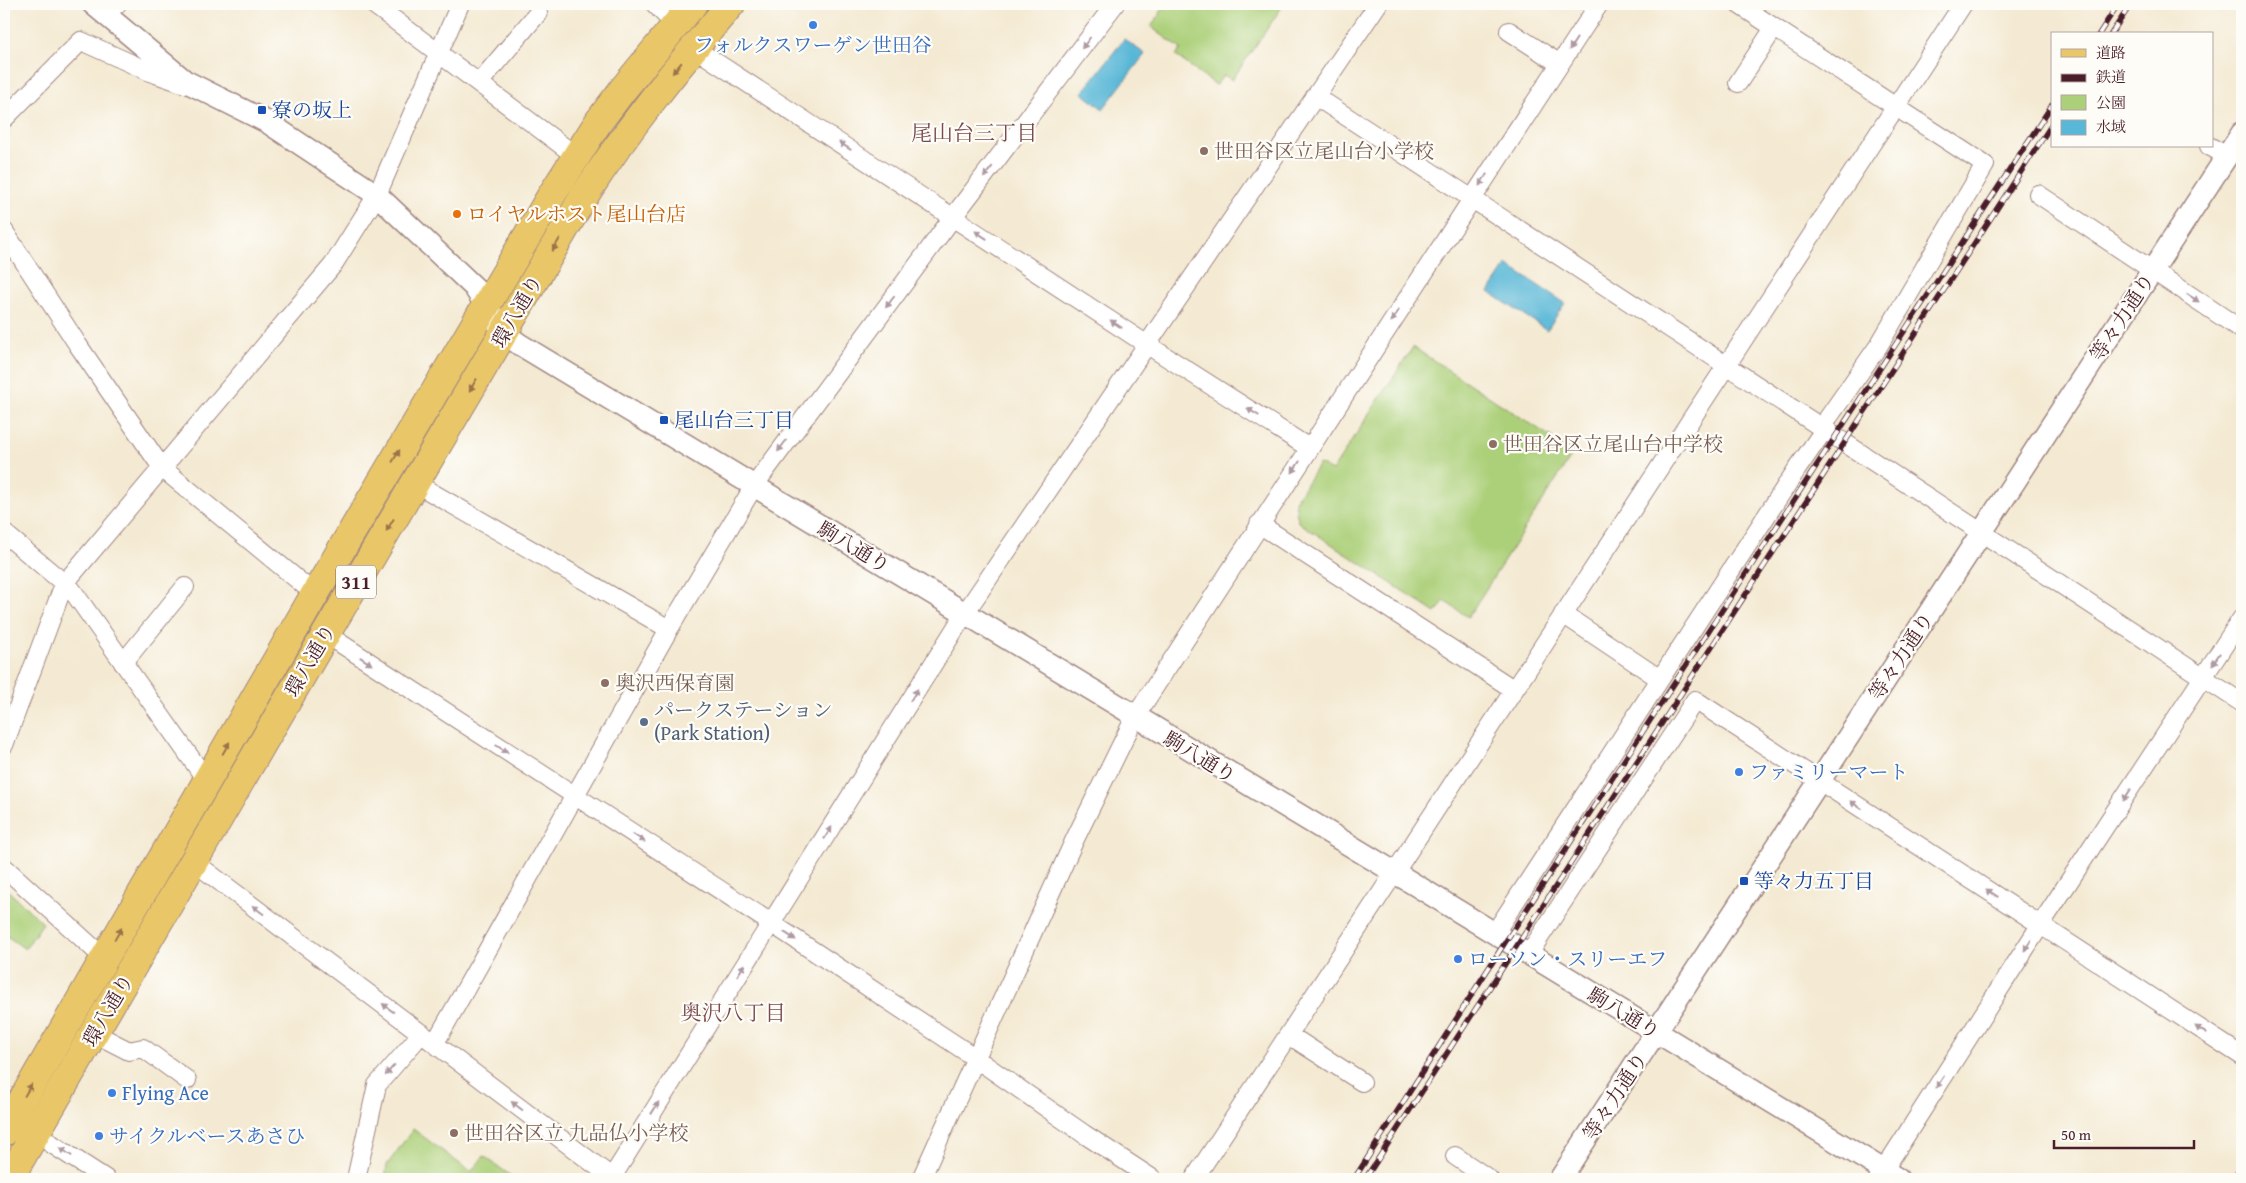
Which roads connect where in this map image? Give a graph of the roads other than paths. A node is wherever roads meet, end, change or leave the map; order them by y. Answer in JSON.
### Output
{"nodes":[{"id":1,"x":373,"y":4,"type":"edge"},
{"id":2,"x":460,"y":4,"type":"edge"},
{"id":3,"x":655,"y":4,"type":"edge"},
{"id":4,"x":694,"y":4,"type":"edge"},
{"id":5,"x":731,"y":4,"type":"edge"},
{"id":6,"x":1115,"y":4,"type":"edge"},
{"id":7,"x":1378,"y":4,"type":"edge"},
{"id":8,"x":1599,"y":4,"type":"edge"},
{"id":9,"x":1738,"y":4,"type":"edge"},
{"id":10,"x":1963,"y":4,"type":"edge"},
{"id":11,"x":105,"y":7,"type":"edge"},
{"id":12,"x":538,"y":13,"type":"dead end"},
{"id":13,"x":675,"y":25,"type":"junction"},
{"id":14,"x":1774,"y":28,"type":"junction"},
{"id":15,"x":1509,"y":31,"type":"dead end"},
{"id":16,"x":694,"y":48,"type":"junction"},
{"id":17,"x":439,"y":52,"type":"junction"},
{"id":18,"x":1560,"y":64,"type":"junction"},
{"id":19,"x":479,"y":83,"type":"junction"},
{"id":20,"x":1738,"y":83,"type":"dead end"},
{"id":21,"x":196,"y":88,"type":"junction"},
{"id":22,"x":1315,"y":96,"type":"junction"},
{"id":23,"x":1896,"y":108,"type":"junction"},
{"id":24,"x":4,"y":119,"type":"edge"},
{"id":25,"x":2242,"y":133,"type":"edge"},
{"id":26,"x":2218,"y":151,"type":"edge"},
{"id":27,"x":576,"y":156,"type":"junction"},
{"id":28,"x":2038,"y":194,"type":"dead end"},
{"id":29,"x":377,"y":195,"type":"junction"},
{"id":30,"x":1471,"y":199,"type":"junction"},
{"id":31,"x":954,"y":217,"type":"junction"},
{"id":32,"x":4,"y":231,"type":"edge"},
{"id":33,"x":2152,"y":271,"type":"junction"},
{"id":34,"x":486,"y":304,"type":"junction"},
{"id":35,"x":2242,"y":330,"type":"edge"},
{"id":36,"x":504,"y":333,"type":"junction"},
{"id":37,"x":1146,"y":344,"type":"junction"},
{"id":38,"x":1726,"y":367,"type":"junction"},
{"id":39,"x":1824,"y":430,"type":"junction"},
{"id":40,"x":1309,"y":448,"type":"junction"},
{"id":41,"x":162,"y":468,"type":"junction"},
{"id":42,"x":415,"y":482,"type":"junction"},
{"id":43,"x":754,"y":486,"type":"junction"},
{"id":44,"x":1259,"y":524,"type":"junction"},
{"id":45,"x":1982,"y":532,"type":"junction"},
{"id":46,"x":4,"y":533,"type":"edge"},
{"id":47,"x":64,"y":584,"type":"junction"},
{"id":48,"x":185,"y":588,"type":"dead end"},
{"id":49,"x":315,"y":594,"type":"junction"},
{"id":50,"x":965,"y":613,"type":"junction"},
{"id":51,"x":1563,"y":614,"type":"junction"},
{"id":52,"x":2242,"y":618,"type":"edge"},
{"id":53,"x":670,"y":629,"type":"junction"},
{"id":54,"x":326,"y":634,"type":"junction"},
{"id":55,"x":123,"y":663,"type":"junction"},
{"id":56,"x":2204,"y":677,"type":"junction"},
{"id":57,"x":1660,"y":679,"type":"junction"},
{"id":58,"x":1513,"y":689,"type":"junction"},
{"id":59,"x":2242,"y":703,"type":"edge"},
{"id":60,"x":1135,"y":717,"type":"junction"},
{"id":61,"x":4,"y":745,"type":"edge"},
{"id":62,"x":207,"y":781,"type":"junction"},
{"id":63,"x":1820,"y":782,"type":"junction"},
{"id":64,"x":575,"y":796,"type":"junction"},
{"id":65,"x":194,"y":862,"type":"junction"},
{"id":66,"x":4,"y":867,"type":"edge"},
{"id":67,"x":1394,"y":872,"type":"junction"},
{"id":68,"x":771,"y":923,"type":"junction"},
{"id":69,"x":2041,"y":924,"type":"junction"},
{"id":70,"x":1494,"y":934,"type":"junction"},
{"id":71,"x":1528,"y":955,"type":"junction"},
{"id":72,"x":104,"y":958,"type":"junction"},
{"id":73,"x":94,"y":1033,"type":"junction"},
{"id":74,"x":1656,"y":1033,"type":"junction"},
{"id":75,"x":1289,"y":1035,"type":"junction"},
{"id":76,"x":429,"y":1038,"type":"junction"},
{"id":77,"x":2242,"y":1056,"type":"edge"},
{"id":78,"x":975,"y":1058,"type":"junction"},
{"id":79,"x":187,"y":1080,"type":"dead end"},
{"id":80,"x":1362,"y":1082,"type":"dead end"},
{"id":81,"x":8,"y":1125,"type":"edge"},
{"id":82,"x":36,"y":1133,"type":"junction"},
{"id":83,"x":1455,"y":1156,"type":"dead end"},
{"id":84,"x":1886,"y":1176,"type":"edge"},
{"id":85,"x":8,"y":1179,"type":"edge"},
{"id":86,"x":106,"y":1179,"type":"edge"},
{"id":87,"x":356,"y":1179,"type":"edge"},
{"id":88,"x":612,"y":1179,"type":"edge"},
{"id":89,"x":921,"y":1179,"type":"edge"},
{"id":90,"x":1153,"y":1179,"type":"edge"},
{"id":91,"x":1194,"y":1179,"type":"edge"},
{"id":92,"x":1489,"y":1179,"type":"edge"},
{"id":93,"x":1560,"y":1179,"type":"edge"}],
"edges":[{"from":1,"to":17,"type":"street"},
{"from":2,"to":17,"type":"street"},
{"from":3,"to":13,"type":"street"},
{"from":4,"to":13,"type":"main road","name":"環八通り","number":"311"},
{"from":5,"to":16,"type":"main road","name":"環八通り","number":"311"},
{"from":6,"to":31,"type":"street","one_way":true},
{"from":7,"to":22,"type":"street"},
{"from":8,"to":18,"type":"street","one_way":true},
{"from":9,"to":14,"type":"street"},
{"from":10,"to":23,"type":"street"},
{"from":11,"to":21,"type":"street"},
{"from":12,"to":19,"type":"street"},
{"from":13,"to":27,"type":"main road","name":"環八通り","number":"311"},
{"from":14,"to":20,"type":"street"},
{"from":14,"to":23,"type":"street"},
{"from":15,"to":18,"type":"street"},
{"from":31,"to":16,"type":"street","one_way":true},
{"from":16,"to":36,"type":"main road","name":"環八通り","number":"311","one_way":true},
{"from":17,"to":19,"type":"street"},
{"from":17,"to":29,"type":"street"},
{"from":18,"to":30,"type":"street","one_way":true},
{"from":19,"to":27,"type":"street"},
{"from":21,"to":24,"type":"street"},
{"from":21,"to":29,"type":"street"},
{"from":22,"to":30,"type":"street"},
{"from":22,"to":37,"type":"street"},
{"from":23,"to":38,"type":"street"},
{"from":23,"to":39,"type":"street"},
{"from":25,"to":26,"type":"street","name":"等々力通り"},
{"from":26,"to":33,"type":"street","name":"等々力通り"},
{"from":27,"to":34,"type":"main road","name":"環八通り","number":"311"},
{"from":28,"to":33,"type":"street"},
{"from":29,"to":34,"type":"street"},
{"from":29,"to":41,"type":"street"},
{"from":30,"to":38,"type":"street"},
{"from":30,"to":40,"type":"street","one_way":true},
{"from":37,"to":31,"type":"street","one_way":true},
{"from":31,"to":43,"type":"street","one_way":true},
{"from":32,"to":41,"type":"street"},
{"from":33,"to":35,"type":"street","one_way":true},
{"from":33,"to":45,"type":"street","name":"等々力通り"},
{"from":34,"to":36,"type":"street"},
{"from":49,"to":34,"type":"main road","name":"環八通り","number":"311","one_way":true},
{"from":36,"to":42,"type":"main road","name":"環八通り","number":"311","one_way":true},
{"from":36,"to":43,"type":"street","name":"駒八通り"},
{"from":40,"to":37,"type":"street","one_way":true},
{"from":37,"to":50,"type":"street"},
{"from":38,"to":39,"type":"street"},
{"from":38,"to":51,"type":"street"},
{"from":39,"to":45,"type":"street"},
{"from":39,"to":57,"type":"street"},
{"from":40,"to":44,"type":"street","one_way":true},
{"from":41,"to":47,"type":"street"},
{"from":41,"to":49,"type":"street"},
{"from":42,"to":53,"type":"street"},
{"from":42,"to":54,"type":"main road","name":"環八通り","number":"311","one_way":true},
{"from":43,"to":50,"type":"street","name":"駒八通り"},
{"from":43,"to":53,"type":"street"},
{"from":44,"to":58,"type":"street"},
{"from":44,"to":60,"type":"street"},
{"from":45,"to":56,"type":"street"},
{"from":45,"to":63,"type":"street","name":"等々力通り"},
{"from":46,"to":47,"type":"street"},
{"from":47,"to":55,"type":"street"},
{"from":47,"to":61,"type":"street"},
{"from":48,"to":55,"type":"street"},
{"from":62,"to":49,"type":"main road","name":"環八通り","number":"311","one_way":true},
{"from":50,"to":60,"type":"street","name":"駒八通り"},
{"from":68,"to":50,"type":"street","one_way":true},
{"from":51,"to":57,"type":"street"},
{"from":51,"to":58,"type":"street"},
{"from":52,"to":56,"type":"street","one_way":true},
{"from":53,"to":64,"type":"street"},
{"from":54,"to":64,"type":"street","one_way":true},
{"from":54,"to":65,"type":"main road","name":"環八通り","number":"311"},
{"from":55,"to":62,"type":"street"},
{"from":56,"to":59,"type":"street"},
{"from":56,"to":69,"type":"street","one_way":true},
{"from":57,"to":70,"type":"street"},
{"from":58,"to":67,"type":"street"},
{"from":60,"to":67,"type":"street","name":"駒八通り"},
{"from":60,"to":78,"type":"street"},
{"from":72,"to":62,"type":"main road","name":"環八通り","number":"311","one_way":true},
{"from":69,"to":63,"type":"street","one_way":true},
{"from":63,"to":71,"type":"street"},
{"from":63,"to":74,"type":"street","name":"等々力通り"},
{"from":64,"to":68,"type":"street","one_way":true},
{"from":64,"to":76,"type":"street"},
{"from":65,"to":73,"type":"main road","name":"環八通り","number":"311"},
{"from":76,"to":65,"type":"street","one_way":true},
{"from":66,"to":72,"type":"street"},
{"from":67,"to":70,"type":"street","name":"駒八通り"},
{"from":67,"to":75,"type":"street"},
{"from":68,"to":78,"type":"street","one_way":true},
{"from":88,"to":68,"type":"street","one_way":true},
{"from":77,"to":69,"type":"street","one_way":true},
{"from":69,"to":84,"type":"street","one_way":true},
{"from":70,"to":71,"type":"street","name":"駒八通り"},
{"from":71,"to":74,"type":"street","name":"駒八通り"},
{"from":81,"to":72,"type":"main road","name":"環八通り","number":"311","one_way":true},
{"from":73,"to":79,"type":"street"},
{"from":73,"to":82,"type":"main road","name":"環八通り","number":"311"},
{"from":74,"to":84,"type":"street","name":"駒八通り"},
{"from":74,"to":93,"type":"street","name":"等々力通り"},
{"from":75,"to":80,"type":"street"},
{"from":75,"to":91,"type":"street"},
{"from":76,"to":87,"type":"street","one_way":true},
{"from":88,"to":76,"type":"street","one_way":true},
{"from":78,"to":89,"type":"street"},
{"from":78,"to":90,"type":"street"},
{"from":81,"to":82,"type":"street"},
{"from":82,"to":85,"type":"main road","name":"環八通り","number":"311"},
{"from":86,"to":82,"type":"street","one_way":true},
{"from":83,"to":92,"type":"street"}]}
